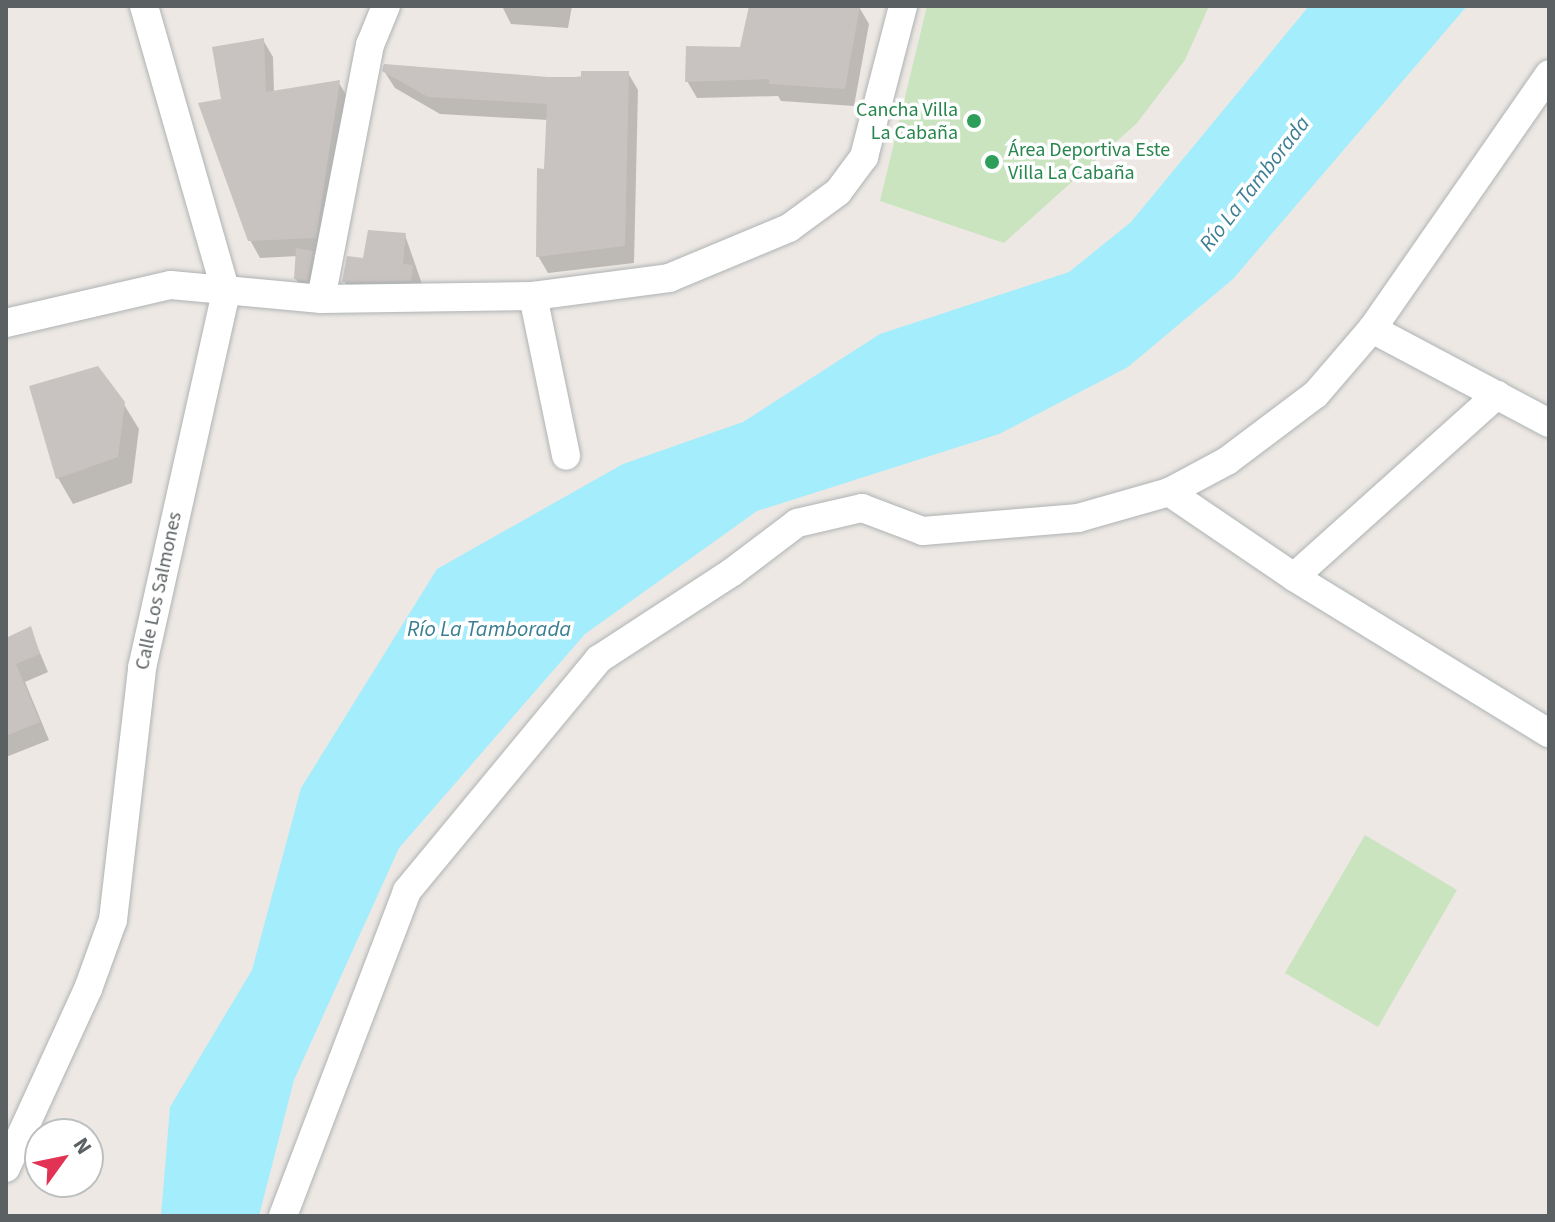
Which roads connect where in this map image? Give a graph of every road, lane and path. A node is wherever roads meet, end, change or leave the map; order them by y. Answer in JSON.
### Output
{"nodes":[{"id":1,"x":144,"y":6,"type":"edge"},
{"id":2,"x":386,"y":6,"type":"edge"},
{"id":3,"x":903,"y":6,"type":"edge"},
{"id":4,"x":1549,"y":74,"type":"edge"},
{"id":5,"x":226,"y":292,"type":"junction"},
{"id":6,"x":533,"y":296,"type":"junction"},
{"id":7,"x":321,"y":299,"type":"junction"},
{"id":8,"x":6,"y":323,"type":"edge"},
{"id":9,"x":1372,"y":329,"type":"junction"},
{"id":10,"x":1497,"y":395,"type":"junction"},
{"id":11,"x":1549,"y":423,"type":"edge"},
{"id":12,"x":566,"y":456,"type":"dead end"},
{"id":13,"x":1169,"y":492,"type":"junction"},
{"id":14,"x":1294,"y":577,"type":"junction"},
{"id":15,"x":1549,"y":733,"type":"edge"},
{"id":16,"x":6,"y":1168,"type":"edge"},
{"id":17,"x":283,"y":1216,"type":"edge"}],
"edges":[{"from":1,"to":5,"type":"street","name":"Calle Los Salmones"},
{"from":2,"to":7,"type":"street"},
{"from":3,"to":6,"type":"street"},
{"from":4,"to":9,"type":"street"},
{"from":5,"to":7,"type":"street"},
{"from":5,"to":8,"type":"street"},
{"from":5,"to":16,"type":"street","name":"Calle Los Salmones"},
{"from":6,"to":7,"type":"street"},
{"from":6,"to":12,"type":"street"},
{"from":9,"to":10,"type":"street"},
{"from":9,"to":13,"type":"street"},
{"from":10,"to":11,"type":"street"},
{"from":10,"to":14,"type":"street"},
{"from":13,"to":14,"type":"street"},
{"from":13,"to":17,"type":"street"},
{"from":14,"to":15,"type":"street"}]}
